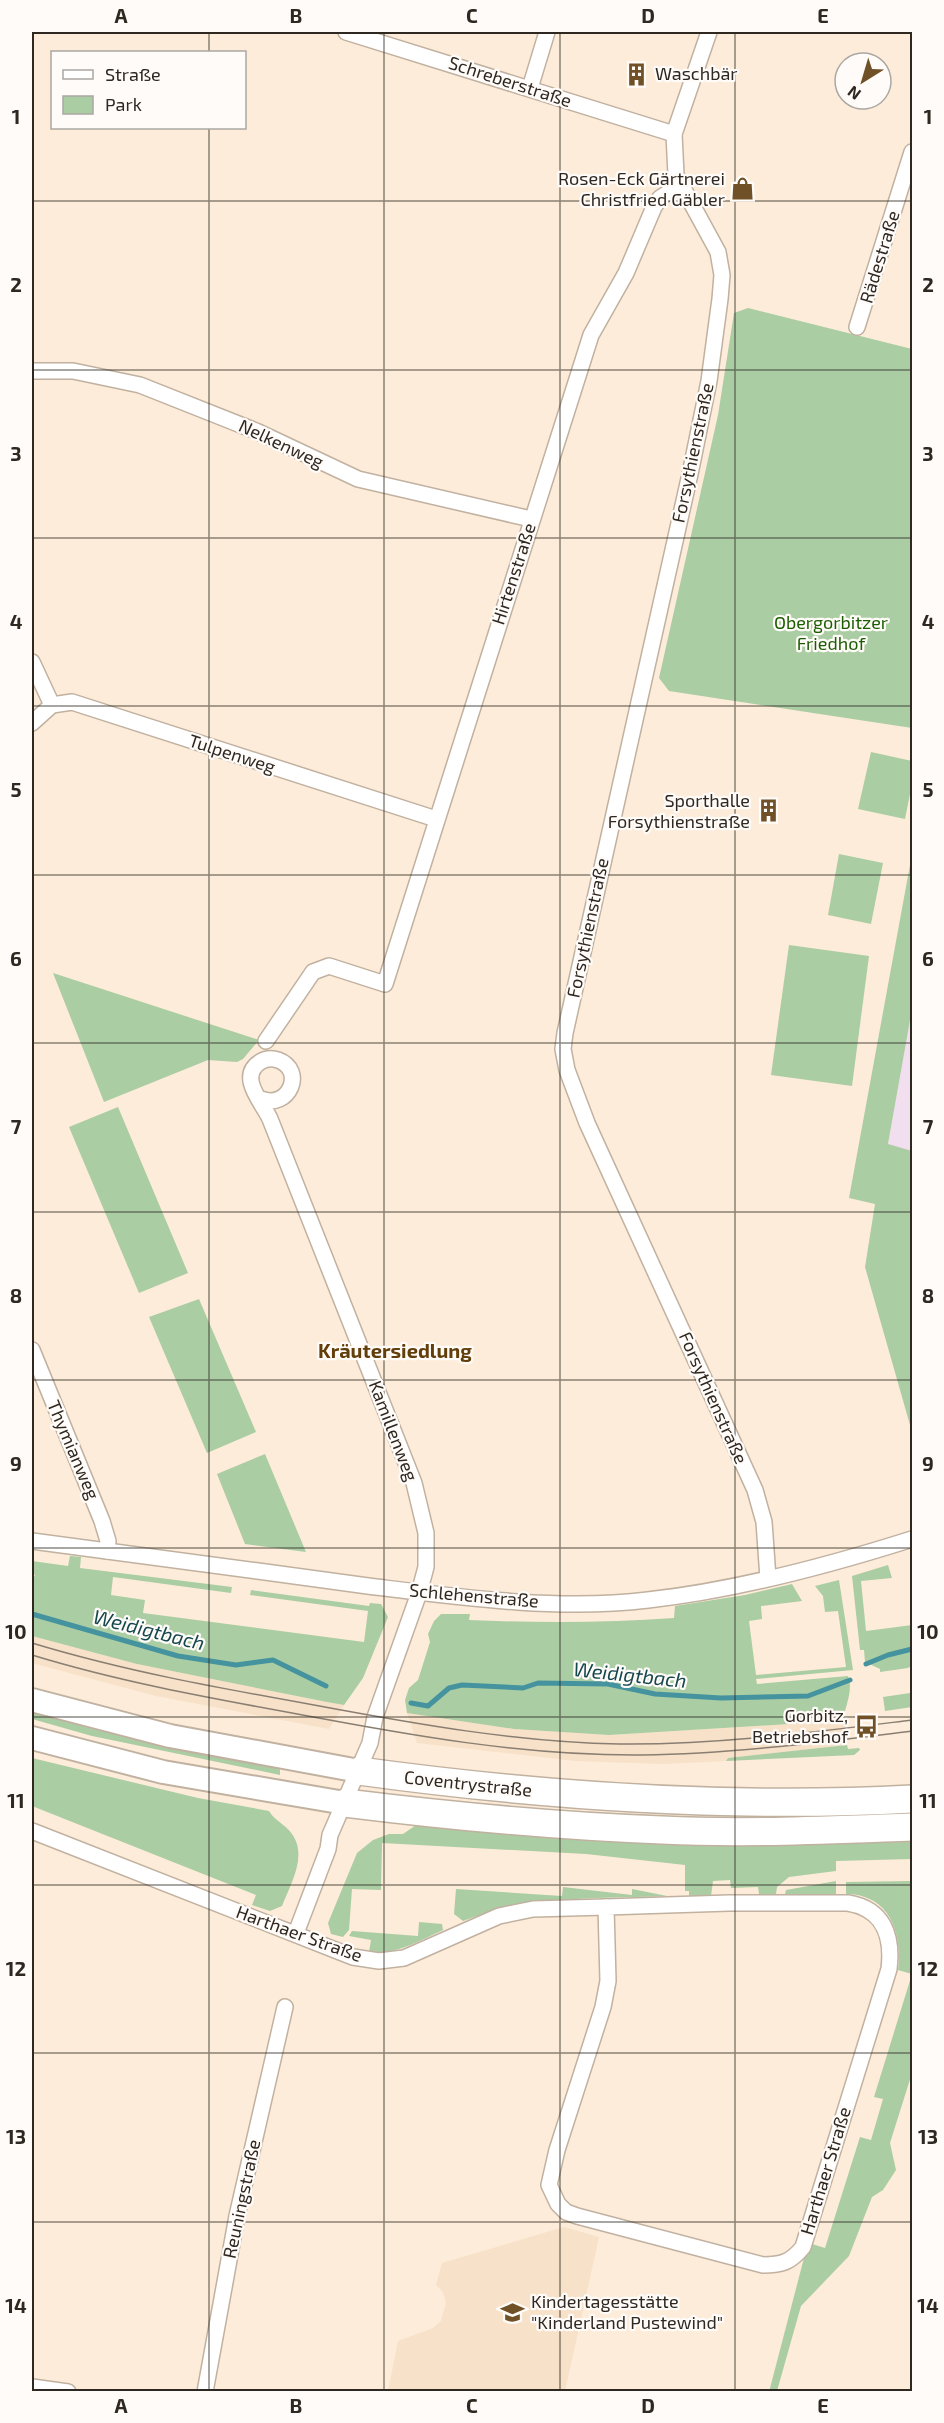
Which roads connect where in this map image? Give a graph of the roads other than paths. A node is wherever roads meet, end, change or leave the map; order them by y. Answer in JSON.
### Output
{"nodes":[{"id":1,"x":346,"y":32,"type":"edge"},
{"id":2,"x":547,"y":32,"type":"edge"},
{"id":3,"x":709,"y":32,"type":"edge"},
{"id":4,"x":530,"y":88,"type":"junction"},
{"id":5,"x":674,"y":134,"type":"junction"},
{"id":6,"x":912,"y":152,"type":"edge"},
{"id":7,"x":680,"y":186,"type":"junction"},
{"id":8,"x":857,"y":327,"type":"dead end"},
{"id":9,"x":32,"y":371,"type":"edge"},
{"id":10,"x":531,"y":519,"type":"junction"},
{"id":11,"x":32,"y":662,"type":"edge"},
{"id":12,"x":52,"y":705,"type":"junction"},
{"id":13,"x":32,"y":723,"type":"edge"},
{"id":14,"x":436,"y":819,"type":"junction"},
{"id":15,"x":266,"y":1041,"type":"dead end"},
{"id":16,"x":261,"y":1099,"type":"dead end"},
{"id":17,"x":32,"y":1350,"type":"edge"},
{"id":18,"x":912,"y":1539,"type":"edge"},
{"id":19,"x":32,"y":1541,"type":"edge"},
{"id":20,"x":107,"y":1551,"type":"junction"},
{"id":21,"x":768,"y":1578,"type":"junction"},
{"id":22,"x":419,"y":1593,"type":"junction"},
{"id":23,"x":32,"y":1700,"type":"edge"},
{"id":24,"x":32,"y":1738,"type":"edge"},
{"id":25,"x":358,"y":1771,"type":"junction"},
{"id":26,"x":912,"y":1799,"type":"edge"},
{"id":27,"x":345,"y":1803,"type":"junction"},
{"id":28,"x":912,"y":1827,"type":"edge"},
{"id":29,"x":32,"y":1831,"type":"edge"},
{"id":30,"x":606,"y":1907,"type":"junction"},
{"id":31,"x":296,"y":1934,"type":"junction"},
{"id":32,"x":285,"y":2007,"type":"dead end"},
{"id":33,"x":32,"y":2387,"type":"edge"},
{"id":34,"x":68,"y":2391,"type":"edge"},
{"id":35,"x":205,"y":2391,"type":"edge"}],
"edges":[{"from":1,"to":4,"type":"street","name":"Schreberstraße"},
{"from":2,"to":4,"type":"street"},
{"from":3,"to":5,"type":"street"},
{"from":4,"to":5,"type":"street","name":"Schreberstraße"},
{"from":5,"to":7,"type":"street"},
{"from":6,"to":8,"type":"street","name":"Rädestraße"},
{"from":7,"to":10,"type":"street","name":"Hirtenstraße"},
{"from":7,"to":21,"type":"street","name":"Forsythienstraße"},
{"from":9,"to":10,"type":"street","name":"Nelkenweg"},
{"from":10,"to":14,"type":"street","name":"Hirtenstraße"},
{"from":11,"to":12,"type":"street"},
{"from":12,"to":13,"type":"street"},
{"from":12,"to":14,"type":"street","name":"Tulpenweg"},
{"from":14,"to":15,"type":"street","name":"Hirtenstraße"},
{"from":16,"to":22,"type":"street","name":"Kamillenweg"},
{"from":17,"to":20,"type":"street","name":"Thymianweg"},
{"from":18,"to":21,"type":"street","name":"Schlehenstraße"},
{"from":19,"to":20,"type":"street","name":"Schlehenstraße"},
{"from":20,"to":22,"type":"street","name":"Schlehenstraße"},
{"from":21,"to":22,"type":"street","name":"Schlehenstraße"},
{"from":22,"to":25,"type":"street","name":"Kamillenweg"},
{"from":23,"to":25,"type":"main road","name":"Coventrystraße"},
{"from":24,"to":27,"type":"main road","name":"Coventrystraße"},
{"from":25,"to":26,"type":"highway","name":"Coventrystraße"},
{"from":25,"to":27,"type":"street"},
{"from":27,"to":28,"type":"highway","name":"Coventrystraße"},
{"from":27,"to":31,"type":"street"},
{"from":29,"to":31,"type":"street","name":"Harthaer Straße"},
{"from":30,"to":30,"type":"street","name":"Harthaer Straße"},
{"from":30,"to":31,"type":"street","name":"Harthaer Straße"},
{"from":32,"to":35,"type":"street","name":"Reuningstraße"},
{"from":33,"to":34,"type":"street"}]}
